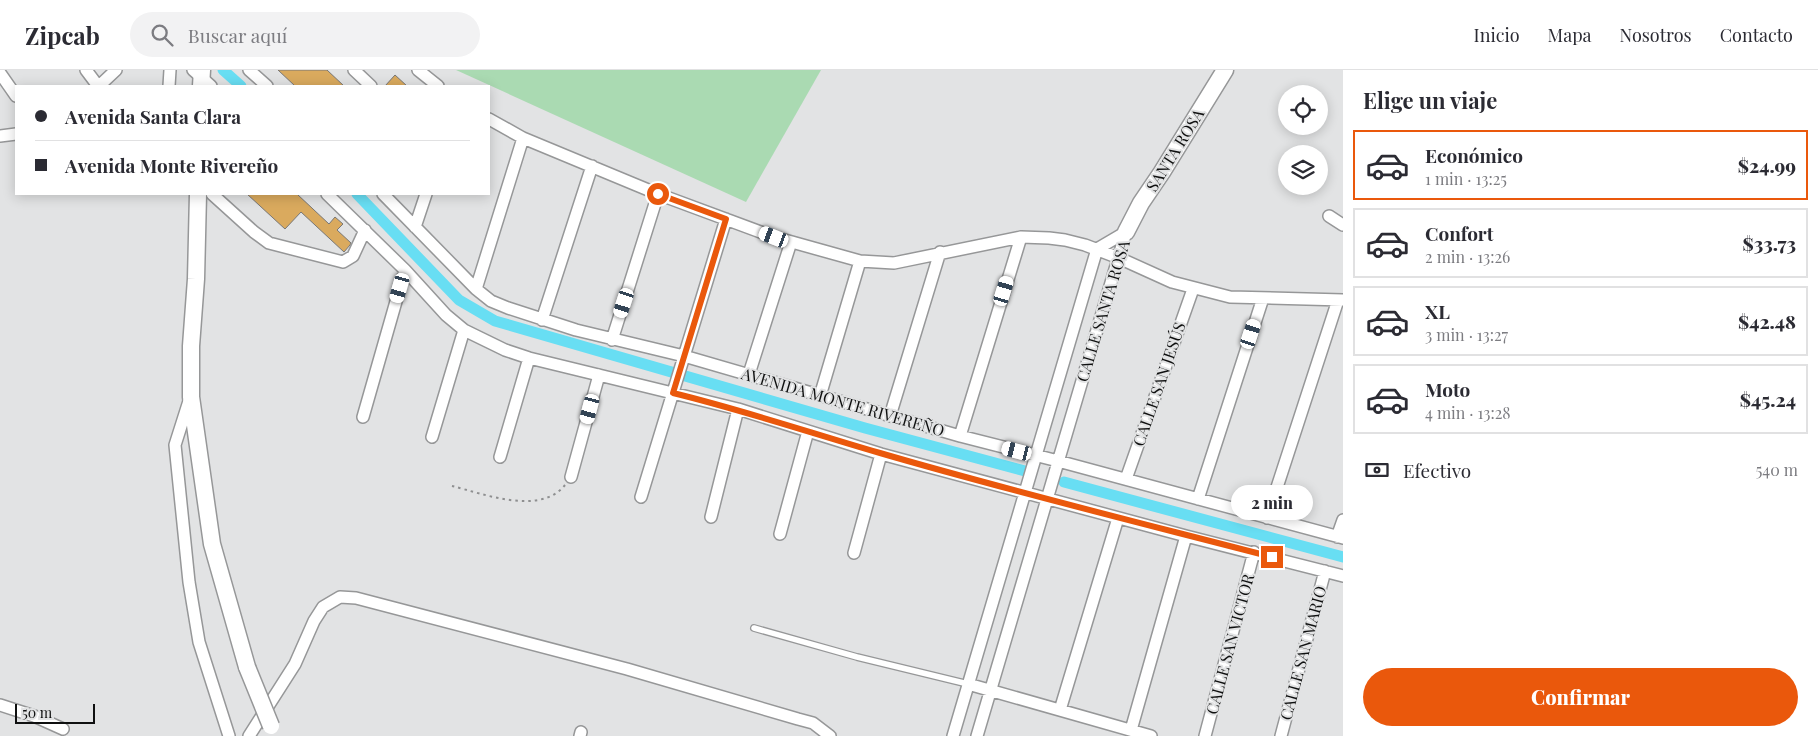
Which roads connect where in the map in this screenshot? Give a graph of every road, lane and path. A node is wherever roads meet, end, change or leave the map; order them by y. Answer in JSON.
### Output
{"nodes":[{"id":1,"x":86,"y":70,"type":"edge"},
{"id":2,"x":116,"y":70,"type":"edge"},
{"id":3,"x":170,"y":70,"type":"edge"},
{"id":4,"x":250,"y":70,"type":"edge"},
{"id":5,"x":354,"y":70,"type":"edge"},
{"id":6,"x":418,"y":70,"type":"edge"},
{"id":7,"x":1225,"y":70,"type":"edge"},
{"id":8,"x":0,"y":73,"type":"edge"},
{"id":9,"x":98,"y":85,"type":"edge"},
{"id":10,"x":100,"y":85,"type":"edge"},
{"id":11,"x":169,"y":85,"type":"edge"},
{"id":12,"x":266,"y":85,"type":"edge"},
{"id":13,"x":370,"y":85,"type":"edge"},
{"id":14,"x":437,"y":85,"type":"edge"},
{"id":15,"x":15,"y":95,"type":"edge"},
{"id":16,"x":490,"y":120,"type":"edge"},
{"id":17,"x":15,"y":134,"type":"edge"},
{"id":18,"x":0,"y":136,"type":"edge"},
{"id":19,"x":523,"y":138,"type":"junction"},
{"id":20,"x":592,"y":166,"type":"junction"},
{"id":21,"x":658,"y":194,"type":"junction"},
{"id":22,"x":198,"y":195,"type":"edge"},
{"id":23,"x":213,"y":195,"type":"edge"},
{"id":24,"x":328,"y":195,"type":"edge"},
{"id":25,"x":384,"y":195,"type":"edge"},
{"id":26,"x":426,"y":195,"type":"edge"},
{"id":27,"x":1329,"y":216,"type":"dead end"},
{"id":28,"x":726,"y":219,"type":"junction"},
{"id":29,"x":1343,"y":225,"type":"edge"},
{"id":30,"x":414,"y":227,"type":"junction"},
{"id":31,"x":365,"y":230,"type":"junction"},
{"id":32,"x":1126,"y":232,"type":"junction"},
{"id":33,"x":1020,"y":237,"type":"junction"},
{"id":34,"x":791,"y":242,"type":"junction"},
{"id":35,"x":1097,"y":250,"type":"junction"},
{"id":36,"x":940,"y":252,"type":"junction"},
{"id":37,"x":1119,"y":258,"type":"junction"},
{"id":38,"x":860,"y":261,"type":"junction"},
{"id":39,"x":405,"y":270,"type":"junction"},
{"id":40,"x":476,"y":289,"type":"junction"},
{"id":41,"x":1193,"y":289,"type":"junction"},
{"id":42,"x":1263,"y":298,"type":"junction"},
{"id":43,"x":1341,"y":300,"type":"edge"},
{"id":44,"x":542,"y":320,"type":"junction"},
{"id":45,"x":464,"y":330,"type":"junction"},
{"id":46,"x":612,"y":340,"type":"junction"},
{"id":47,"x":684,"y":357,"type":"junction"},
{"id":48,"x":530,"y":358,"type":"junction"},
{"id":49,"x":749,"y":374,"type":"junction"},
{"id":50,"x":599,"y":376,"type":"junction"},
{"id":51,"x":673,"y":392,"type":"junction"},
{"id":52,"x":820,"y":396,"type":"junction"},
{"id":53,"x":191,"y":397,"type":"junction"},
{"id":54,"x":738,"y":409,"type":"junction"},
{"id":55,"x":890,"y":416,"type":"junction"},
{"id":56,"x":364,"y":417,"type":"dead end"},
{"id":57,"x":808,"y":431,"type":"junction"},
{"id":58,"x":432,"y":436,"type":"dead end"},
{"id":59,"x":960,"y":436,"type":"junction"},
{"id":60,"x":881,"y":454,"type":"junction"},
{"id":61,"x":1036,"y":456,"type":"junction"},
{"id":62,"x":500,"y":457,"type":"dead end"},
{"id":63,"x":1058,"y":461,"type":"junction"},
{"id":64,"x":572,"y":477,"type":"joint"},
{"id":65,"x":1126,"y":480,"type":"junction"},
{"id":66,"x":452,"y":486,"type":"dead end"},
{"id":67,"x":1025,"y":492,"type":"junction"},
{"id":68,"x":641,"y":497,"type":"dead end"},
{"id":69,"x":1047,"y":498,"type":"junction"},
{"id":70,"x":1198,"y":499,"type":"junction"},
{"id":71,"x":710,"y":517,"type":"dead end"},
{"id":72,"x":1118,"y":518,"type":"junction"},
{"id":73,"x":1267,"y":518,"type":"junction"},
{"id":74,"x":1343,"y":520,"type":"edge"},
{"id":75,"x":780,"y":534,"type":"dead end"},
{"id":76,"x":1186,"y":536,"type":"junction"},
{"id":77,"x":1340,"y":538,"type":"edge"},
{"id":78,"x":1254,"y":552,"type":"junction"},
{"id":79,"x":854,"y":553,"type":"dead end"},
{"id":80,"x":1324,"y":571,"type":"junction"},
{"id":81,"x":1343,"y":576,"type":"edge"},
{"id":82,"x":754,"y":628,"type":"dead end"},
{"id":83,"x":968,"y":684,"type":"junction"},
{"id":84,"x":990,"y":691,"type":"junction"},
{"id":85,"x":0,"y":705,"type":"edge"},
{"id":86,"x":1060,"y":710,"type":"junction"},
{"id":87,"x":63,"y":729,"type":"dead end"},
{"id":88,"x":1130,"y":730,"type":"junction"},
{"id":89,"x":273,"y":731,"type":"edge"},
{"id":90,"x":229,"y":736,"type":"edge"},
{"id":91,"x":249,"y":736,"type":"edge"},
{"id":92,"x":830,"y":736,"type":"edge"},
{"id":93,"x":953,"y":736,"type":"edge"},
{"id":94,"x":977,"y":736,"type":"edge"},
{"id":95,"x":1151,"y":736,"type":"edge"},
{"id":96,"x":1205,"y":736,"type":"edge"},
{"id":97,"x":1281,"y":736,"type":"edge"}],
"edges":[{"from":1,"to":9,"type":"street"},
{"from":2,"to":10,"type":"street"},
{"from":3,"to":11,"type":"street"},
{"from":4,"to":12,"type":"street"},
{"from":5,"to":13,"type":"street"},
{"from":6,"to":14,"type":"street"},
{"from":7,"to":32,"type":"main road","name":"SANTA ROSA"},
{"from":8,"to":15,"type":"street"},
{"from":16,"to":19,"type":"street"},
{"from":17,"to":18,"type":"street"},
{"from":19,"to":20,"type":"street"},
{"from":19,"to":40,"type":"street"},
{"from":20,"to":21,"type":"street"},
{"from":20,"to":44,"type":"street"},
{"from":21,"to":28,"type":"street"},
{"from":21,"to":46,"type":"street"},
{"from":22,"to":53,"type":"main road"},
{"from":23,"to":31,"type":"street"},
{"from":24,"to":31,"type":"street"},
{"from":25,"to":30,"type":"street","name":"AVENIDA MONTE RIVEREÑO"},
{"from":26,"to":30,"type":"street"},
{"from":27,"to":29,"type":"street"},
{"from":28,"to":34,"type":"street"},
{"from":28,"to":47,"type":"street"},
{"from":30,"to":40,"type":"street","name":"AVENIDA MONTE RIVEREÑO"},
{"from":31,"to":39,"type":"street"},
{"from":32,"to":35,"type":"street","name":"CALLE SANTA ROSA"},
{"from":32,"to":37,"type":"street","name":"CALLE SANTA ROSA"},
{"from":33,"to":35,"type":"street"},
{"from":33,"to":36,"type":"street"},
{"from":33,"to":59,"type":"street"},
{"from":34,"to":38,"type":"street"},
{"from":34,"to":49,"type":"street"},
{"from":35,"to":37,"type":"street"},
{"from":35,"to":61,"type":"street","name":"CALLE SANTA ROSA"},
{"from":36,"to":38,"type":"street"},
{"from":36,"to":55,"type":"street"},
{"from":37,"to":41,"type":"street"},
{"from":37,"to":63,"type":"street","name":"CALLE SANTA ROSA"},
{"from":38,"to":52,"type":"street"},
{"from":39,"to":45,"type":"street"},
{"from":39,"to":56,"type":"street"},
{"from":40,"to":44,"type":"street","name":"AVENIDA MONTE RIVEREÑO"},
{"from":41,"to":42,"type":"street"},
{"from":41,"to":65,"type":"street","name":"CALLE SAN JESÚS"},
{"from":42,"to":43,"type":"street"},
{"from":42,"to":70,"type":"street"},
{"from":43,"to":73,"type":"street"},
{"from":44,"to":46,"type":"street","name":"AVENIDA MONTE RIVEREÑO"},
{"from":45,"to":48,"type":"street"},
{"from":45,"to":58,"type":"street"},
{"from":46,"to":47,"type":"street","name":"AVENIDA MONTE RIVEREÑO"},
{"from":47,"to":49,"type":"street","name":"AVENIDA MONTE RIVEREÑO"},
{"from":47,"to":51,"type":"street"},
{"from":48,"to":50,"type":"street"},
{"from":48,"to":62,"type":"street"},
{"from":49,"to":52,"type":"street","name":"AVENIDA MONTE RIVEREÑO"},
{"from":50,"to":51,"type":"street"},
{"from":50,"to":64,"type":"street"},
{"from":51,"to":54,"type":"street"},
{"from":51,"to":68,"type":"street"},
{"from":52,"to":55,"type":"street","name":"AVENIDA MONTE RIVEREÑO"},
{"from":53,"to":89,"type":"main road","bridge":true},
{"from":53,"to":90,"type":"street"},
{"from":54,"to":57,"type":"street"},
{"from":54,"to":71,"type":"street"},
{"from":55,"to":59,"type":"street","name":"AVENIDA MONTE RIVEREÑO"},
{"from":57,"to":60,"type":"street"},
{"from":57,"to":75,"type":"street"},
{"from":59,"to":61,"type":"street","name":"AVENIDA MONTE RIVEREÑO"},
{"from":60,"to":67,"type":"street"},
{"from":60,"to":79,"type":"street"},
{"from":61,"to":63,"type":"street","name":"AVENIDA MONTE RIVEREÑO"},
{"from":61,"to":67,"type":"street","name":"CALLE SANTA ROSA"},
{"from":63,"to":65,"type":"street","name":"AVENIDA MONTE RIVEREÑO"},
{"from":63,"to":69,"type":"street","name":"CALLE SANTA ROSA"},
{"from":64,"to":66,"type":"path"},
{"from":65,"to":70,"type":"street","name":"AVENIDA MONTE RIVEREÑO"},
{"from":67,"to":69,"type":"street"},
{"from":67,"to":83,"type":"street","name":"CALLE SANTA ROSA"},
{"from":69,"to":72,"type":"street"},
{"from":69,"to":84,"type":"street","name":"CALLE SANTA ROSA"},
{"from":70,"to":73,"type":"street","name":"AVENIDA MONTE RIVEREÑO"},
{"from":72,"to":76,"type":"street"},
{"from":72,"to":86,"type":"street"},
{"from":73,"to":77,"type":"street","name":"AVENIDA MONTE RIVEREÑO"},
{"from":74,"to":77,"type":"street"},
{"from":76,"to":78,"type":"street"},
{"from":76,"to":88,"type":"street"},
{"from":78,"to":80,"type":"street"},
{"from":78,"to":96,"type":"street","name":"CALLE SAN VICTOR"},
{"from":80,"to":81,"type":"street"},
{"from":80,"to":97,"type":"street","name":"CALLE SAN MARIO"},
{"from":82,"to":83,"type":"lane"},
{"from":83,"to":84,"type":"street"},
{"from":83,"to":93,"type":"street","name":"CALLE SANTA ROSA"},
{"from":84,"to":86,"type":"street"},
{"from":84,"to":94,"type":"street","name":"CALLE SANTA ROSA"},
{"from":85,"to":87,"type":"street"},
{"from":86,"to":88,"type":"street"},
{"from":88,"to":95,"type":"street"},
{"from":91,"to":92,"type":"street"}]}
